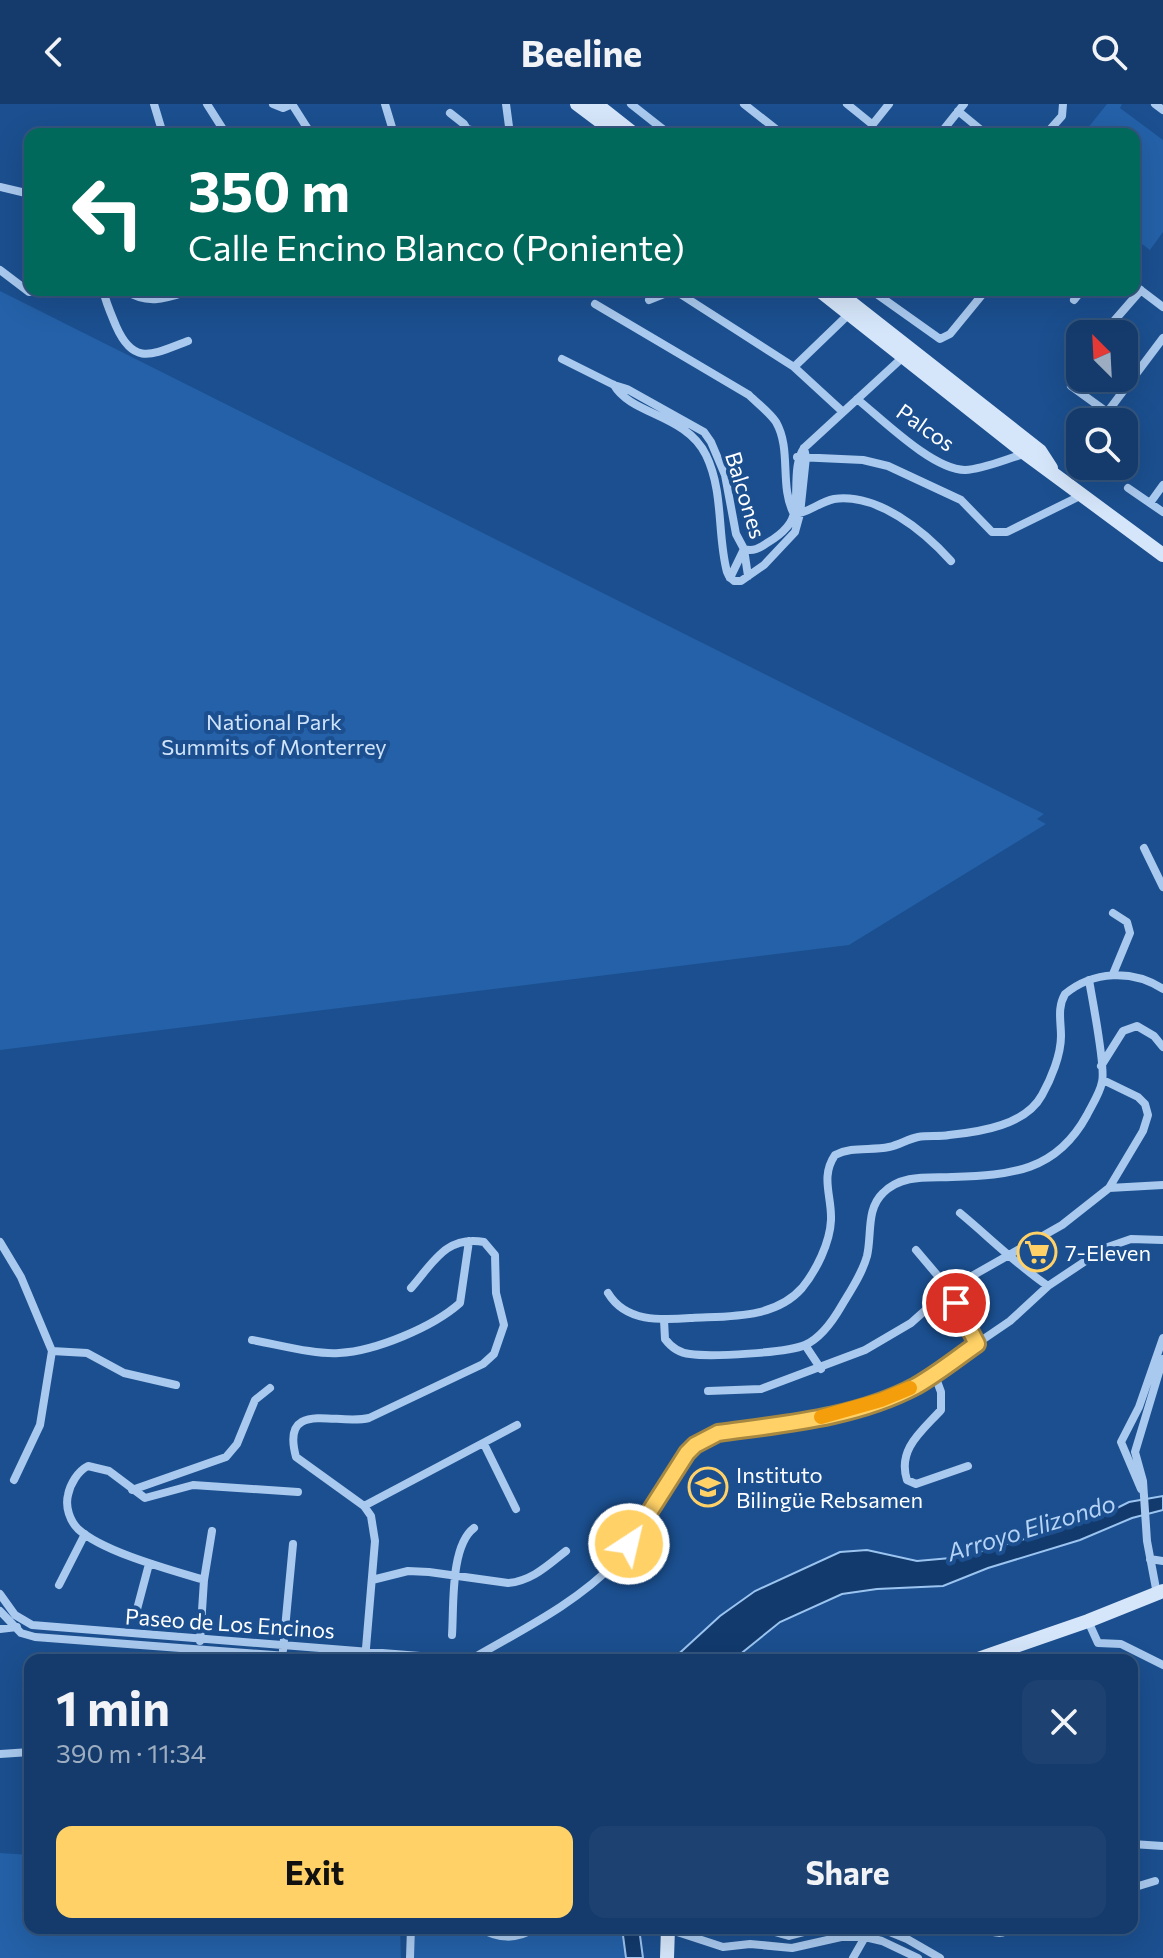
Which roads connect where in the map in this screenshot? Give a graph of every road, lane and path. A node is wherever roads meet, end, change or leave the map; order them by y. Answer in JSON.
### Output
{"nodes":[{"id":1,"x":154,"y":104,"type":"edge"},
{"id":2,"x":207,"y":104,"type":"edge"},
{"id":3,"x":273,"y":104,"type":"edge"},
{"id":4,"x":292,"y":104,"type":"edge"},
{"id":5,"x":385,"y":104,"type":"edge"},
{"id":6,"x":506,"y":104,"type":"edge"},
{"id":7,"x":577,"y":104,"type":"edge"},
{"id":8,"x":596,"y":104,"type":"edge"},
{"id":9,"x":631,"y":104,"type":"edge"},
{"id":10,"x":744,"y":104,"type":"edge"},
{"id":11,"x":847,"y":104,"type":"edge"},
{"id":12,"x":889,"y":104,"type":"edge"},
{"id":13,"x":1063,"y":104,"type":"edge"},
{"id":14,"x":1155,"y":104,"type":"edge"},
{"id":15,"x":961,"y":108,"type":"edge"},
{"id":16,"x":1163,"y":110,"type":"edge"},
{"id":17,"x":450,"y":113,"type":"dead end"},
{"id":18,"x":873,"y":125,"type":"junction"},
{"id":19,"x":161,"y":128,"type":"edge"},
{"id":20,"x":222,"y":128,"type":"edge"},
{"id":21,"x":307,"y":128,"type":"edge"},
{"id":22,"x":392,"y":128,"type":"edge"},
{"id":23,"x":465,"y":128,"type":"edge"},
{"id":24,"x":509,"y":128,"type":"edge"},
{"id":25,"x":609,"y":128,"type":"edge"},
{"id":26,"x":626,"y":128,"type":"edge"},
{"id":27,"x":661,"y":128,"type":"edge"},
{"id":28,"x":774,"y":128,"type":"edge"},
{"id":29,"x":870,"y":128,"type":"edge"},
{"id":30,"x":945,"y":128,"type":"edge"},
{"id":31,"x":980,"y":128,"type":"edge"},
{"id":32,"x":1051,"y":128,"type":"edge"},
{"id":33,"x":0,"y":187,"type":"edge"},
{"id":34,"x":24,"y":196,"type":"edge"},
{"id":35,"x":0,"y":270,"type":"edge"},
{"id":36,"x":24,"y":288,"type":"edge"},
{"id":37,"x":1140,"y":290,"type":"edge"},
{"id":38,"x":105,"y":296,"type":"edge"},
{"id":39,"x":134,"y":296,"type":"edge"},
{"id":40,"x":173,"y":296,"type":"edge"},
{"id":41,"x":659,"y":296,"type":"edge"},
{"id":42,"x":683,"y":296,"type":"edge"},
{"id":43,"x":826,"y":296,"type":"edge"},
{"id":44,"x":843,"y":296,"type":"edge"},
{"id":45,"x":879,"y":296,"type":"edge"},
{"id":46,"x":981,"y":296,"type":"edge"},
{"id":47,"x":1077,"y":296,"type":"edge"},
{"id":48,"x":1132,"y":296,"type":"edge"},
{"id":49,"x":649,"y":300,"type":"dead end"},
{"id":50,"x":1074,"y":300,"type":"dead end"},
{"id":51,"x":595,"y":304,"type":"dead end"},
{"id":52,"x":1163,"y":307,"type":"edge"},
{"id":53,"x":849,"y":314,"type":"junction"},
{"id":54,"x":1114,"y":320,"type":"edge"},
{"id":55,"x":1163,"y":338,"type":"edge"},
{"id":56,"x":188,"y":341,"type":"dead end"},
{"id":57,"x":902,"y":358,"type":"junction"},
{"id":58,"x":562,"y":359,"type":"dead end"},
{"id":59,"x":794,"y":367,"type":"junction"},
{"id":60,"x":614,"y":385,"type":"junction"},
{"id":61,"x":1079,"y":392,"type":"edge"},
{"id":62,"x":857,"y":399,"type":"junction"},
{"id":63,"x":1101,"y":408,"type":"edge"},
{"id":64,"x":1110,"y":408,"type":"edge"},
{"id":65,"x":843,"y":412,"type":"junction"},
{"id":66,"x":1025,"y":453,"type":"junction"},
{"id":67,"x":802,"y":454,"type":"junction"},
{"id":68,"x":1053,"y":472,"type":"junction"},
{"id":69,"x":1163,"y":485,"type":"edge"},
{"id":70,"x":1128,"y":488,"type":"dead end"},
{"id":71,"x":1083,"y":494,"type":"junction"},
{"id":72,"x":1150,"y":503,"type":"junction"},
{"id":73,"x":1163,"y":512,"type":"edge"},
{"id":74,"x":797,"y":514,"type":"junction"},
{"id":75,"x":744,"y":549,"type":"junction"},
{"id":76,"x":1163,"y":555,"type":"edge"},
{"id":77,"x":951,"y":561,"type":"dead end"},
{"id":78,"x":748,"y":576,"type":"junction"},
{"id":79,"x":732,"y":580,"type":"junction"},
{"id":80,"x":1144,"y":848,"type":"dead end"},
{"id":81,"x":1163,"y":887,"type":"edge"},
{"id":82,"x":1113,"y":913,"type":"dead end"},
{"id":83,"x":1113,"y":974,"type":"junction"},
{"id":84,"x":1089,"y":980,"type":"junction"},
{"id":85,"x":1163,"y":989,"type":"edge"},
{"id":86,"x":1163,"y":1047,"type":"edge"},
{"id":87,"x":1101,"y":1066,"type":"junction"},
{"id":88,"x":1103,"y":1080,"type":"junction"},
{"id":89,"x":1163,"y":1185,"type":"edge"},
{"id":90,"x":1109,"y":1188,"type":"junction"},
{"id":91,"x":960,"y":1213,"type":"dead end"},
{"id":92,"x":1163,"y":1240,"type":"edge"},
{"id":93,"x":469,"y":1241,"type":"junction"},
{"id":94,"x":0,"y":1242,"type":"edge"},
{"id":95,"x":916,"y":1250,"type":"dead end"},
{"id":96,"x":1009,"y":1253,"type":"junction"},
{"id":97,"x":1048,"y":1286,"type":"junction"},
{"id":98,"x":411,"y":1288,"type":"dead end"},
{"id":99,"x":949,"y":1289,"type":"junction"},
{"id":100,"x":608,"y":1293,"type":"dead end"},
{"id":101,"x":664,"y":1320,"type":"junction"},
{"id":102,"x":1163,"y":1338,"type":"edge"},
{"id":103,"x":252,"y":1340,"type":"dead end"},
{"id":104,"x":977,"y":1344,"type":"junction"},
{"id":105,"x":805,"y":1345,"type":"junction"},
{"id":106,"x":52,"y":1351,"type":"junction"},
{"id":107,"x":1163,"y":1359,"type":"edge"},
{"id":108,"x":821,"y":1369,"type":"junction"},
{"id":109,"x":934,"y":1373,"type":"junction"},
{"id":110,"x":176,"y":1385,"type":"dead end"},
{"id":111,"x":270,"y":1388,"type":"dead end"},
{"id":112,"x":708,"y":1391,"type":"dead end"},
{"id":113,"x":517,"y":1425,"type":"dead end"},
{"id":114,"x":1128,"y":1427,"type":"junction"},
{"id":115,"x":1140,"y":1434,"type":"junction"},
{"id":116,"x":484,"y":1444,"type":"junction"},
{"id":117,"x":1130,"y":1453,"type":"junction"},
{"id":118,"x":968,"y":1466,"type":"dead end"},
{"id":119,"x":14,"y":1480,"type":"dead end"},
{"id":120,"x":132,"y":1490,"type":"junction"},
{"id":121,"x":298,"y":1492,"type":"dead end"},
{"id":122,"x":364,"y":1506,"type":"junction"},
{"id":123,"x":516,"y":1509,"type":"dead end"},
{"id":124,"x":474,"y":1528,"type":"dead end"},
{"id":125,"x":212,"y":1531,"type":"dead end"},
{"id":126,"x":85,"y":1534,"type":"junction"},
{"id":127,"x":293,"y":1544,"type":"dead end"},
{"id":128,"x":566,"y":1551,"type":"dead end"},
{"id":129,"x":1150,"y":1559,"type":"junction"},
{"id":130,"x":1163,"y":1561,"type":"edge"},
{"id":131,"x":149,"y":1564,"type":"junction"},
{"id":132,"x":456,"y":1574,"type":"junction"},
{"id":133,"x":204,"y":1580,"type":"junction"},
{"id":134,"x":372,"y":1580,"type":"junction"},
{"id":135,"x":59,"y":1585,"type":"dead end"},
{"id":136,"x":1160,"y":1592,"type":"edge"},
{"id":137,"x":0,"y":1594,"type":"edge"},
{"id":138,"x":0,"y":1611,"type":"edge"},
{"id":139,"x":136,"y":1613,"type":"dead end"},
{"id":140,"x":1088,"y":1621,"type":"junction"},
{"id":141,"x":25,"y":1623,"type":"junction"},
{"id":142,"x":0,"y":1629,"type":"edge"},
{"id":143,"x":15,"y":1629,"type":"junction"},
{"id":144,"x":452,"y":1635,"type":"dead end"},
{"id":145,"x":200,"y":1639,"type":"junction"},
{"id":146,"x":283,"y":1645,"type":"junction"},
{"id":147,"x":200,"y":1650,"type":"junction"},
{"id":148,"x":255,"y":1654,"type":"edge"},
{"id":149,"x":283,"y":1654,"type":"edge"},
{"id":150,"x":350,"y":1654,"type":"edge"},
{"id":151,"x":365,"y":1654,"type":"edge"},
{"id":152,"x":481,"y":1654,"type":"edge"},
{"id":153,"x":992,"y":1654,"type":"edge"},
{"id":154,"x":1163,"y":1665,"type":"edge"},
{"id":155,"x":24,"y":1752,"type":"edge"},
{"id":156,"x":0,"y":1754,"type":"edge"},
{"id":157,"x":1138,"y":1844,"type":"edge"},
{"id":158,"x":1163,"y":1846,"type":"edge"},
{"id":159,"x":1155,"y":1881,"type":"dead end"},
{"id":160,"x":1138,"y":1886,"type":"edge"},
{"id":161,"x":411,"y":1934,"type":"edge"},
{"id":162,"x":490,"y":1934,"type":"edge"},
{"id":163,"x":519,"y":1934,"type":"edge"},
{"id":164,"x":668,"y":1934,"type":"edge"},
{"id":165,"x":683,"y":1934,"type":"edge"},
{"id":166,"x":760,"y":1934,"type":"edge"},
{"id":167,"x":824,"y":1934,"type":"edge"},
{"id":168,"x":895,"y":1934,"type":"edge"},
{"id":169,"x":865,"y":1937,"type":"junction"},
{"id":170,"x":828,"y":1940,"type":"junction"},
{"id":171,"x":758,"y":1944,"type":"junction"},
{"id":172,"x":723,"y":1947,"type":"junction"},
{"id":173,"x":936,"y":1957,"type":"edge"},
{"id":174,"x":410,"y":1958,"type":"edge"},
{"id":175,"x":667,"y":1958,"type":"edge"},
{"id":176,"x":716,"y":1958,"type":"edge"},
{"id":177,"x":853,"y":1958,"type":"edge"},
{"id":178,"x":918,"y":1958,"type":"edge"}],
"edges":[{"from":1,"to":19,"type":"street"},
{"from":2,"to":20,"type":"street"},
{"from":3,"to":4,"type":"street"},
{"from":4,"to":21,"type":"street"},
{"from":5,"to":22,"type":"street"},
{"from":6,"to":24,"type":"street"},
{"from":7,"to":25,"type":"street"},
{"from":8,"to":26,"type":"street"},
{"from":9,"to":27,"type":"street"},
{"from":10,"to":28,"type":"street"},
{"from":11,"to":18,"type":"street"},
{"from":12,"to":18,"type":"street"},
{"from":13,"to":32,"type":"street"},
{"from":14,"to":16,"type":"street"},
{"from":15,"to":30,"type":"street"},
{"from":15,"to":31,"type":"street"},
{"from":17,"to":23,"type":"street"},
{"from":18,"to":29,"type":"street"},
{"from":33,"to":34,"type":"street"},
{"from":35,"to":36,"type":"street"},
{"from":37,"to":52,"type":"street"},
{"from":38,"to":56,"type":"street"},
{"from":39,"to":40,"type":"street"},
{"from":41,"to":49,"type":"street"},
{"from":42,"to":59,"type":"street"},
{"from":43,"to":53,"type":"street"},
{"from":44,"to":68,"type":"street"},
{"from":45,"to":46,"type":"street"},
{"from":47,"to":50,"type":"street"},
{"from":48,"to":54,"type":"street"},
{"from":51,"to":74,"type":"street"},
{"from":53,"to":57,"type":"street"},
{"from":53,"to":59,"type":"street"},
{"from":55,"to":64,"type":"street"},
{"from":57,"to":62,"type":"street"},
{"from":57,"to":66,"type":"street"},
{"from":58,"to":60,"type":"street","name":"Balcones"},
{"from":59,"to":65,"type":"street"},
{"from":60,"to":75,"type":"street","name":"Balcones"},
{"from":60,"to":79,"type":"street","name":"Balcones"},
{"from":61,"to":63,"type":"street"},
{"from":62,"to":65,"type":"street"},
{"from":62,"to":66,"type":"street","name":"Palcos"},
{"from":65,"to":67,"type":"street"},
{"from":66,"to":68,"type":"street"},
{"from":67,"to":71,"type":"street"},
{"from":67,"to":74,"type":"street"},
{"from":68,"to":71,"type":"street"},
{"from":69,"to":72,"type":"street"},
{"from":70,"to":72,"type":"street"},
{"from":71,"to":76,"type":"street"},
{"from":72,"to":73,"type":"street"},
{"from":74,"to":75,"type":"street"},
{"from":74,"to":77,"type":"street"},
{"from":74,"to":78,"type":"street"},
{"from":75,"to":78,"type":"street","name":"Balcones"},
{"from":75,"to":79,"type":"street"},
{"from":78,"to":79,"type":"street"},
{"from":80,"to":81,"type":"street"},
{"from":82,"to":83,"type":"street"},
{"from":83,"to":84,"type":"street"},
{"from":83,"to":85,"type":"street"},
{"from":84,"to":87,"type":"street"},
{"from":84,"to":101,"type":"street"},
{"from":86,"to":87,"type":"street"},
{"from":87,"to":88,"type":"street"},
{"from":88,"to":90,"type":"street"},
{"from":88,"to":105,"type":"street"},
{"from":89,"to":90,"type":"street"},
{"from":90,"to":96,"type":"street"},
{"from":91,"to":96,"type":"street"},
{"from":92,"to":97,"type":"street"},
{"from":93,"to":98,"type":"street"},
{"from":93,"to":103,"type":"street"},
{"from":93,"to":122,"type":"street"},
{"from":94,"to":106,"type":"street"},
{"from":95,"to":99,"type":"street"},
{"from":96,"to":97,"type":"street"},
{"from":96,"to":99,"type":"street"},
{"from":97,"to":104,"type":"street"},
{"from":99,"to":104,"type":"street"},
{"from":99,"to":108,"type":"street"},
{"from":100,"to":101,"type":"street"},
{"from":101,"to":105,"type":"street"},
{"from":102,"to":114,"type":"street"},
{"from":104,"to":109,"type":"street"},
{"from":105,"to":108,"type":"street"},
{"from":106,"to":110,"type":"street"},
{"from":106,"to":119,"type":"street"},
{"from":107,"to":115,"type":"street"},
{"from":108,"to":112,"type":"street"},
{"from":109,"to":118,"type":"street"},
{"from":109,"to":152,"type":"street"},
{"from":111,"to":120,"type":"street"},
{"from":113,"to":116,"type":"street"},
{"from":114,"to":115,"type":"street"},
{"from":114,"to":117,"type":"street"},
{"from":115,"to":117,"type":"street"},
{"from":116,"to":122,"type":"street"},
{"from":116,"to":123,"type":"street"},
{"from":117,"to":129,"type":"street"},
{"from":120,"to":121,"type":"street"},
{"from":120,"to":126,"type":"street"},
{"from":122,"to":134,"type":"street"},
{"from":124,"to":132,"type":"street"},
{"from":125,"to":133,"type":"street"},
{"from":126,"to":131,"type":"street"},
{"from":126,"to":135,"type":"street"},
{"from":127,"to":146,"type":"street"},
{"from":128,"to":132,"type":"street"},
{"from":129,"to":130,"type":"street"},
{"from":129,"to":136,"type":"street"},
{"from":131,"to":133,"type":"street"},
{"from":131,"to":139,"type":"street"},
{"from":132,"to":134,"type":"street"},
{"from":132,"to":144,"type":"street"},
{"from":133,"to":145,"type":"street"},
{"from":134,"to":151,"type":"street"},
{"from":136,"to":140,"type":"street"},
{"from":137,"to":141,"type":"street"},
{"from":138,"to":143,"type":"street"},
{"from":140,"to":153,"type":"street"},
{"from":140,"to":154,"type":"street"},
{"from":141,"to":143,"type":"street"},
{"from":141,"to":145,"type":"street","name":"Paseo de Los Encinos"},
{"from":142,"to":143,"type":"street","name":"Paseo de Los Encinos"},
{"from":143,"to":147,"type":"street","name":"Paseo de Los Encinos"},
{"from":145,"to":146,"type":"street","name":"Paseo de Los Encinos"},
{"from":145,"to":147,"type":"street"},
{"from":146,"to":149,"type":"street"},
{"from":146,"to":150,"type":"street","name":"Paseo de Los Encinos"},
{"from":147,"to":148,"type":"street","name":"Paseo de Los Encinos"},
{"from":155,"to":156,"type":"street"},
{"from":157,"to":158,"type":"street"},
{"from":159,"to":160,"type":"street"},
{"from":161,"to":174,"type":"street"},
{"from":162,"to":163,"type":"street"},
{"from":164,"to":175,"type":"street"},
{"from":165,"to":172,"type":"street"},
{"from":166,"to":171,"type":"street"},
{"from":167,"to":170,"type":"street"},
{"from":168,"to":173,"type":"street"},
{"from":169,"to":170,"type":"street"},
{"from":169,"to":177,"type":"street"},
{"from":169,"to":178,"type":"street"},
{"from":170,"to":171,"type":"street"},
{"from":171,"to":172,"type":"street"},
{"from":172,"to":176,"type":"street"}]}
